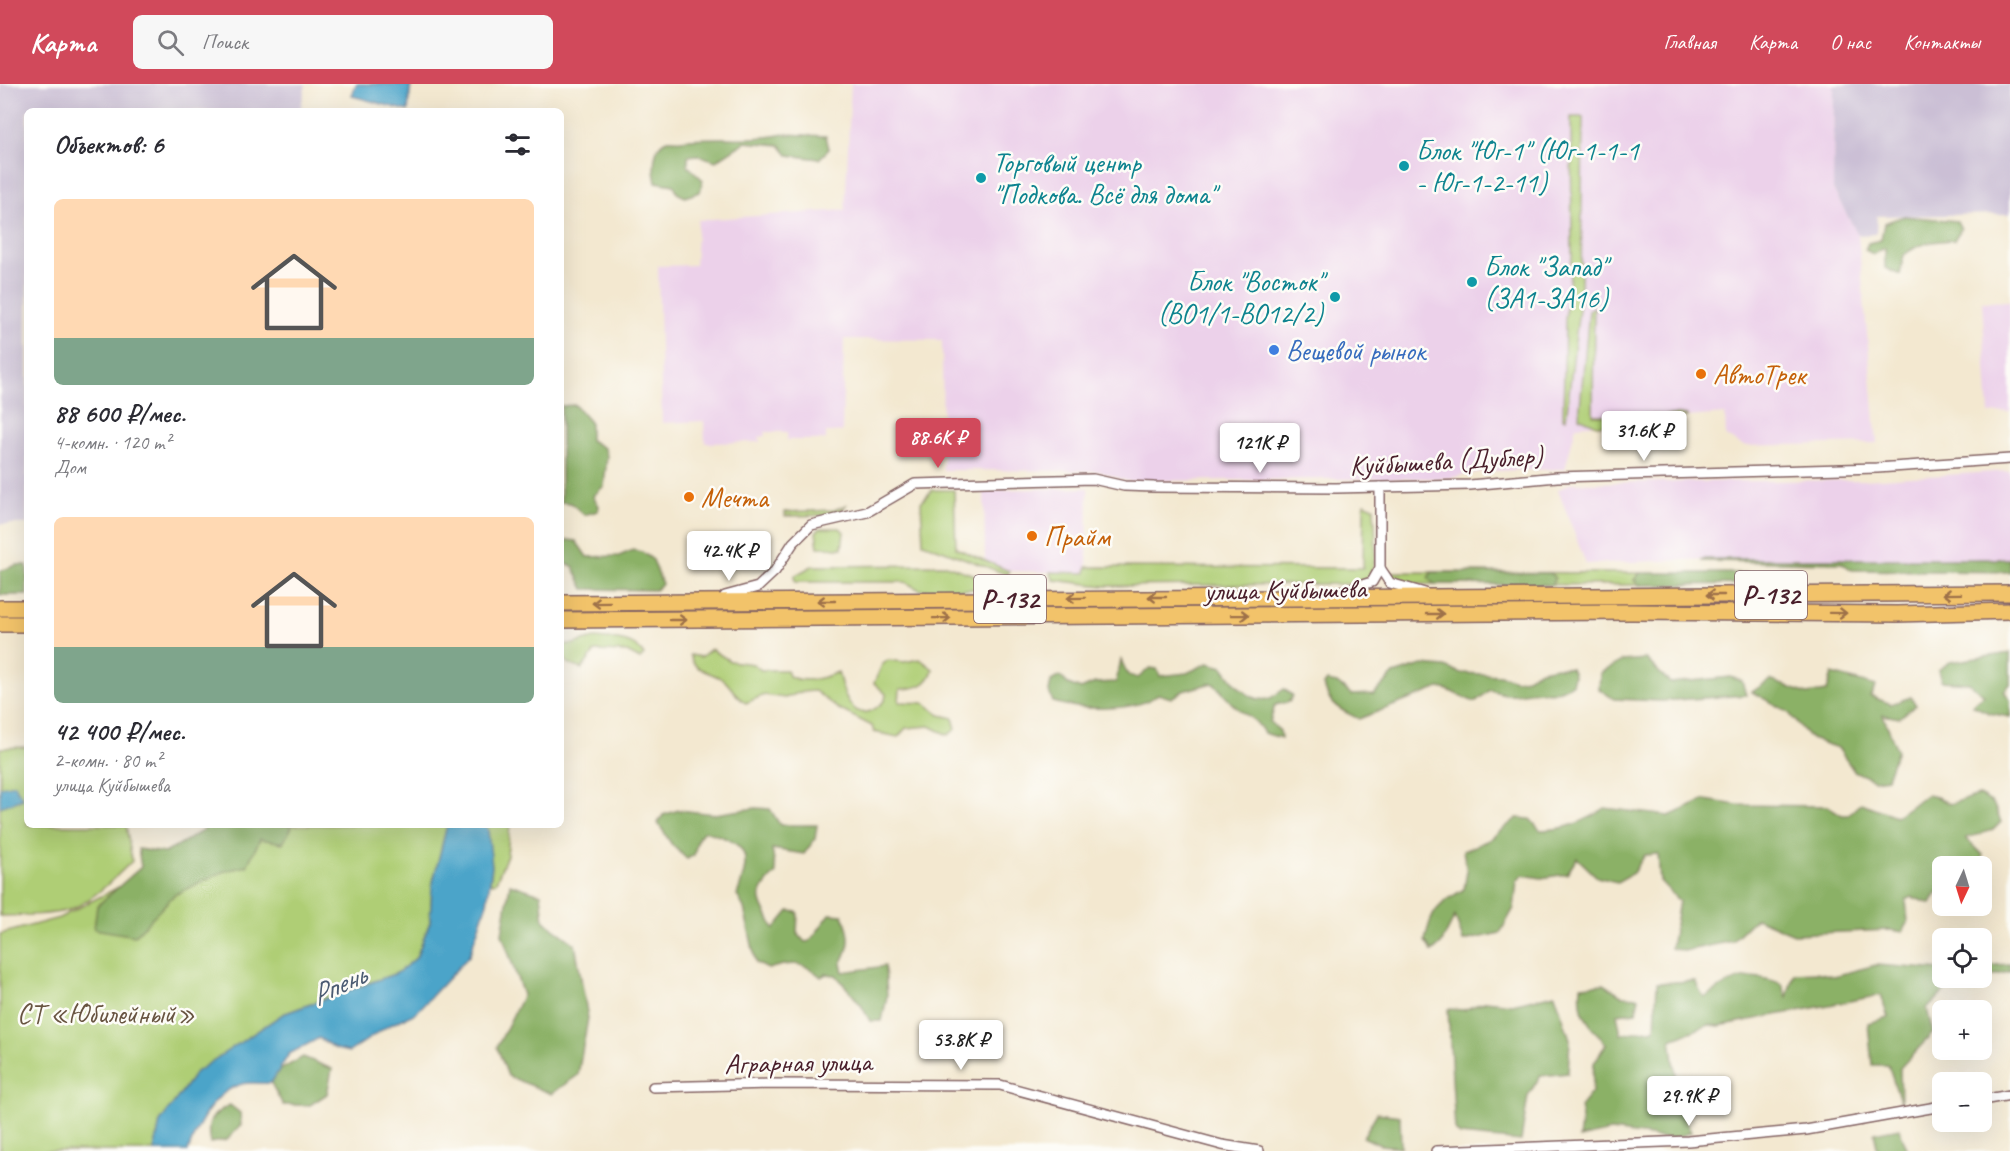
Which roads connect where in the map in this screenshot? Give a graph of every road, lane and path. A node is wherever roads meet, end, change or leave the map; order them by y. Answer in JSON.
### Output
{"nodes":[{"id":1,"x":2010,"y":459,"type":"edge"},
{"id":2,"x":1380,"y":487,"type":"junction"},
{"id":3,"x":1380,"y":568,"type":"junction"},
{"id":4,"x":2010,"y":593,"type":"edge"},
{"id":5,"x":1452,"y":596,"type":"junction"},
{"id":6,"x":1300,"y":598,"type":"junction"},
{"id":7,"x":681,"y":602,"type":"junction"},
{"id":8,"x":564,"y":603,"type":"edge"},
{"id":9,"x":0,"y":608,"type":"edge"},
{"id":10,"x":24,"y":608,"type":"edge"},
{"id":11,"x":2010,"y":611,"type":"edge"},
{"id":12,"x":564,"y":620,"type":"edge"},
{"id":13,"x":0,"y":624,"type":"edge"},
{"id":14,"x":24,"y":624,"type":"edge"},
{"id":15,"x":653,"y":1087,"type":"dead end"},
{"id":16,"x":2010,"y":1095,"type":"edge"},
{"id":17,"x":1992,"y":1098,"type":"edge"},
{"id":18,"x":1932,"y":1108,"type":"edge"},
{"id":19,"x":1504,"y":1150,"type":"edge"},
{"id":20,"x":1259,"y":1151,"type":"edge"},
{"id":21,"x":1436,"y":1151,"type":"edge"}],
"edges":[{"from":1,"to":2,"type":"street","name":"Куйбышева (Дублер)"},
{"from":2,"to":3,"type":"street"},
{"from":2,"to":7,"type":"street","name":"Куйбышева (Дублер)"},
{"from":3,"to":5,"type":"street"},
{"from":3,"to":6,"type":"street"},
{"from":4,"to":5,"type":"highway","name":"улица Куйбышева","number":"Р-132","one_way":true},
{"from":5,"to":6,"type":"highway","name":"улица Куйбышева","number":"Р-132"},
{"from":6,"to":7,"type":"highway","name":"улица Куйбышева","number":"Р-132","one_way":true},
{"from":7,"to":8,"type":"highway","name":"улица Куйбышева","number":"Р-132","one_way":true},
{"from":9,"to":10,"type":"highway"},
{"from":12,"to":11,"type":"highway","name":"улица Куйбышева","number":"Р-132","one_way":true},
{"from":13,"to":14,"type":"highway"},
{"from":15,"to":20,"type":"street","name":"Аграрная улица"},
{"from":16,"to":17,"type":"street"},
{"from":18,"to":19,"type":"street"},
{"from":19,"to":21,"type":"street"}]}
